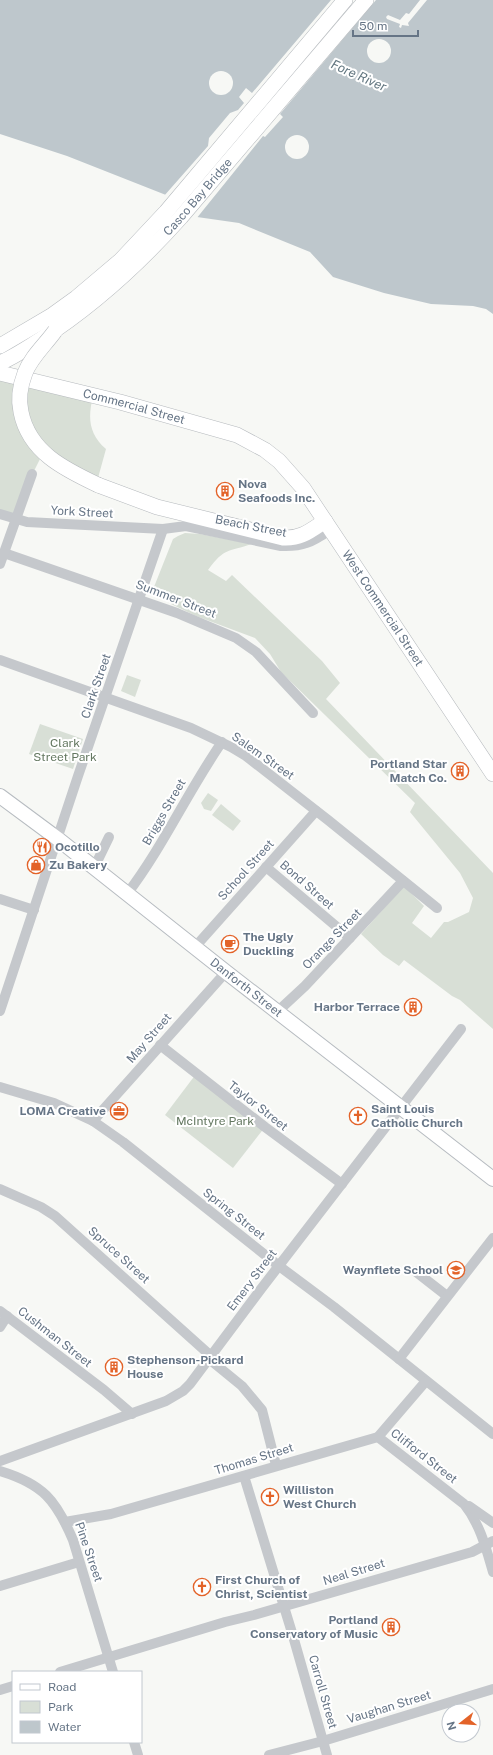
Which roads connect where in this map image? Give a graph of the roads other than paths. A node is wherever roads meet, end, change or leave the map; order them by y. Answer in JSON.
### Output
{"nodes":[{"id":1,"x":345,"y":0,"type":"edge"},
{"id":2,"x":366,"y":0,"type":"edge"},
{"id":3,"x":55,"y":331,"type":"junction"},
{"id":4,"x":0,"y":346,"type":"edge"},
{"id":5,"x":0,"y":363,"type":"edge"},
{"id":6,"x":0,"y":373,"type":"edge"},
{"id":7,"x":265,"y":450,"type":"joint"},
{"id":8,"x":32,"y":474,"type":"dead end"},
{"id":9,"x":0,"y":514,"type":"edge"},
{"id":10,"x":15,"y":520,"type":"junction"},
{"id":11,"x":327,"y":526,"type":"junction"},
{"id":12,"x":163,"y":529,"type":"junction"},
{"id":13,"x":4,"y":553,"type":"junction"},
{"id":14,"x":0,"y":564,"type":"edge"},
{"id":15,"x":139,"y":599,"type":"junction"},
{"id":16,"x":0,"y":660,"type":"edge"},
{"id":17,"x":106,"y":698,"type":"junction"},
{"id":18,"x":313,"y":713,"type":"dead end"},
{"id":19,"x":222,"y":742,"type":"junction"},
{"id":20,"x":493,"y":774,"type":"edge"},
{"id":21,"x":0,"y":796,"type":"edge"},
{"id":22,"x":316,"y":811,"type":"junction"},
{"id":23,"x":109,"y":837,"type":"dead end"},
{"id":24,"x":58,"y":839,"type":"junction"},
{"id":25,"x":266,"y":867,"type":"junction"},
{"id":26,"x":94,"y":868,"type":"junction"},
{"id":27,"x":403,"y":882,"type":"junction"},
{"id":28,"x":127,"y":894,"type":"junction"},
{"id":29,"x":0,"y":898,"type":"edge"},
{"id":30,"x":437,"y":908,"type":"dead end"},
{"id":31,"x":34,"y":910,"type":"junction"},
{"id":32,"x":350,"y":938,"type":"junction"},
{"id":33,"x":195,"y":947,"type":"junction"},
{"id":34,"x":226,"y":972,"type":"junction"},
{"id":35,"x":0,"y":1010,"type":"edge"},
{"id":36,"x":277,"y":1012,"type":"junction"},
{"id":37,"x":462,"y":1029,"type":"dead end"},
{"id":38,"x":160,"y":1045,"type":"junction"},
{"id":39,"x":0,"y":1087,"type":"edge"},
{"id":40,"x":402,"y":1107,"type":"junction"},
{"id":41,"x":93,"y":1120,"type":"junction"},
{"id":42,"x":493,"y":1179,"type":"edge"},
{"id":43,"x":342,"y":1184,"type":"junction"},
{"id":44,"x":0,"y":1189,"type":"edge"},
{"id":45,"x":493,"y":1238,"type":"edge"},
{"id":46,"x":279,"y":1266,"type":"junction"},
{"id":47,"x":415,"y":1270,"type":"dead end"},
{"id":48,"x":448,"y":1296,"type":"junction"},
{"id":49,"x":3,"y":1314,"type":"edge"},
{"id":50,"x":0,"y":1327,"type":"edge"},
{"id":51,"x":210,"y":1358,"type":"junction"},
{"id":52,"x":399,"y":1359,"type":"junction"},
{"id":53,"x":426,"y":1381,"type":"junction"},
{"id":54,"x":132,"y":1414,"type":"junction"},
{"id":55,"x":493,"y":1434,"type":"edge"},
{"id":56,"x":378,"y":1437,"type":"junction"},
{"id":57,"x":0,"y":1461,"type":"edge"},
{"id":58,"x":276,"y":1465,"type":"junction"},
{"id":59,"x":0,"y":1471,"type":"edge"},
{"id":60,"x":244,"y":1476,"type":"junction"},
{"id":61,"x":455,"y":1496,"type":"junction"},
{"id":62,"x":65,"y":1522,"type":"junction"},
{"id":63,"x":493,"y":1523,"type":"edge"},
{"id":64,"x":489,"y":1544,"type":"edge"},
{"id":65,"x":79,"y":1562,"type":"junction"},
{"id":66,"x":493,"y":1572,"type":"edge"},
{"id":67,"x":0,"y":1586,"type":"edge"},
{"id":68,"x":284,"y":1607,"type":"junction"},
{"id":69,"x":109,"y":1657,"type":"junction"},
{"id":70,"x":63,"y":1671,"type":"edge"},
{"id":71,"x":113,"y":1671,"type":"edge"},
{"id":72,"x":12,"y":1686,"type":"edge"},
{"id":73,"x":0,"y":1690,"type":"edge"},
{"id":74,"x":493,"y":1690,"type":"edge"},
{"id":75,"x":323,"y":1741,"type":"junction"},
{"id":76,"x":134,"y":1743,"type":"edge"},
{"id":77,"x":138,"y":1755,"type":"edge"},
{"id":78,"x":269,"y":1755,"type":"edge"},
{"id":79,"x":327,"y":1755,"type":"edge"}],
"edges":[{"from":1,"to":4,"type":"main road","name":"Casco Bay Bridge"},
{"from":2,"to":3,"type":"main road","name":"Casco Bay Bridge"},
{"from":3,"to":5,"type":"main road","name":"Casco Bay Bridge"},
{"from":3,"to":11,"type":"main road","bridge":true},
{"from":6,"to":7,"type":"main road","name":"Commercial Street"},
{"from":7,"to":11,"type":"main road","name":"West Commercial Street"},
{"from":8,"to":10,"type":"street"},
{"from":9,"to":10,"type":"street","name":"York Street"},
{"from":10,"to":12,"type":"street","name":"York Street"},
{"from":10,"to":13,"type":"street"},
{"from":11,"to":12,"type":"street","name":"Beach Street"},
{"from":11,"to":20,"type":"main road","name":"West Commercial Street"},
{"from":12,"to":15,"type":"street","name":"Clark Street"},
{"from":13,"to":14,"type":"street"},
{"from":13,"to":15,"type":"street","name":"Summer Street"},
{"from":15,"to":17,"type":"street","name":"Clark Street"},
{"from":15,"to":18,"type":"street","name":"Summer Street"},
{"from":16,"to":17,"type":"street","name":"Salem Street"},
{"from":17,"to":19,"type":"street","name":"Salem Street"},
{"from":17,"to":24,"type":"street","name":"Clark Street"},
{"from":19,"to":22,"type":"street","name":"Salem Street"},
{"from":19,"to":28,"type":"street","name":"Briggs Street"},
{"from":21,"to":24,"type":"street","name":"Danforth Street"},
{"from":22,"to":25,"type":"street","name":"School Street"},
{"from":22,"to":27,"type":"street","name":"Salem Street"},
{"from":23,"to":26,"type":"street"},
{"from":24,"to":26,"type":"street","name":"Danforth Street"},
{"from":24,"to":31,"type":"street","name":"Clark Street"},
{"from":25,"to":32,"type":"street","name":"Bond Street"},
{"from":25,"to":33,"type":"street","name":"School Street"},
{"from":26,"to":28,"type":"street","name":"Danforth Street"},
{"from":27,"to":30,"type":"street","name":"Salem Street"},
{"from":27,"to":32,"type":"street","name":"Orange Street"},
{"from":28,"to":33,"type":"street","name":"Danforth Street"},
{"from":29,"to":31,"type":"street"},
{"from":31,"to":35,"type":"street","name":"Clark Street"},
{"from":32,"to":36,"type":"street","name":"Orange Street"},
{"from":33,"to":34,"type":"street","name":"Danforth Street"},
{"from":34,"to":36,"type":"street","name":"Danforth Street"},
{"from":34,"to":38,"type":"street","name":"May Street"},
{"from":36,"to":40,"type":"street","name":"Danforth Street"},
{"from":37,"to":40,"type":"street","name":"Emery Street"},
{"from":38,"to":41,"type":"street","name":"May Street"},
{"from":38,"to":43,"type":"street","name":"Taylor Street"},
{"from":39,"to":41,"type":"street","name":"Spring Street"},
{"from":40,"to":42,"type":"street","name":"Danforth Street"},
{"from":40,"to":43,"type":"street","name":"Emery Street"},
{"from":41,"to":46,"type":"street","name":"Spring Street"},
{"from":43,"to":46,"type":"street","name":"Emery Street"},
{"from":44,"to":51,"type":"street","name":"Spruce Street"},
{"from":45,"to":48,"type":"street"},
{"from":46,"to":51,"type":"street","name":"Emery Street"},
{"from":46,"to":52,"type":"street","name":"Spring Street"},
{"from":47,"to":48,"type":"street"},
{"from":48,"to":52,"type":"street"},
{"from":49,"to":50,"type":"street"},
{"from":49,"to":54,"type":"street","name":"Cushman Street"},
{"from":51,"to":54,"type":"street","name":"Emery Street"},
{"from":51,"to":58,"type":"street","name":"Spruce Street"},
{"from":52,"to":53,"type":"street","name":"Spring Street"},
{"from":53,"to":55,"type":"street","name":"Spring Street"},
{"from":53,"to":56,"type":"street"},
{"from":54,"to":57,"type":"street","name":"Emery Street"},
{"from":56,"to":58,"type":"street","name":"Thomas Street"},
{"from":56,"to":61,"type":"street","name":"Clifford Street"},
{"from":58,"to":60,"type":"street","name":"Thomas Street"},
{"from":59,"to":62,"type":"street","name":"Pine Street"},
{"from":60,"to":62,"type":"street","name":"Thomas Street"},
{"from":60,"to":68,"type":"street","name":"Carroll Street"},
{"from":61,"to":63,"type":"street","name":"Clifford Street"},
{"from":61,"to":64,"type":"street","name":"Clifford Street"},
{"from":62,"to":65,"type":"street","name":"Pine Street"},
{"from":64,"to":66,"type":"street","name":"Clifford Street"},
{"from":64,"to":68,"type":"street","name":"Neal Street"},
{"from":65,"to":67,"type":"street"},
{"from":65,"to":69,"type":"street","name":"Pine Street"},
{"from":68,"to":69,"type":"street","name":"Neal Street"},
{"from":68,"to":75,"type":"street","name":"Carroll Street"},
{"from":69,"to":70,"type":"street","name":"Neal Street"},
{"from":69,"to":71,"type":"street","name":"Pine Street"},
{"from":72,"to":73,"type":"street"},
{"from":74,"to":75,"type":"street","name":"Vaughan Street"},
{"from":75,"to":78,"type":"street","name":"Vaughan Street"},
{"from":75,"to":79,"type":"street","name":"Carroll Street"},
{"from":76,"to":77,"type":"street"}]}
